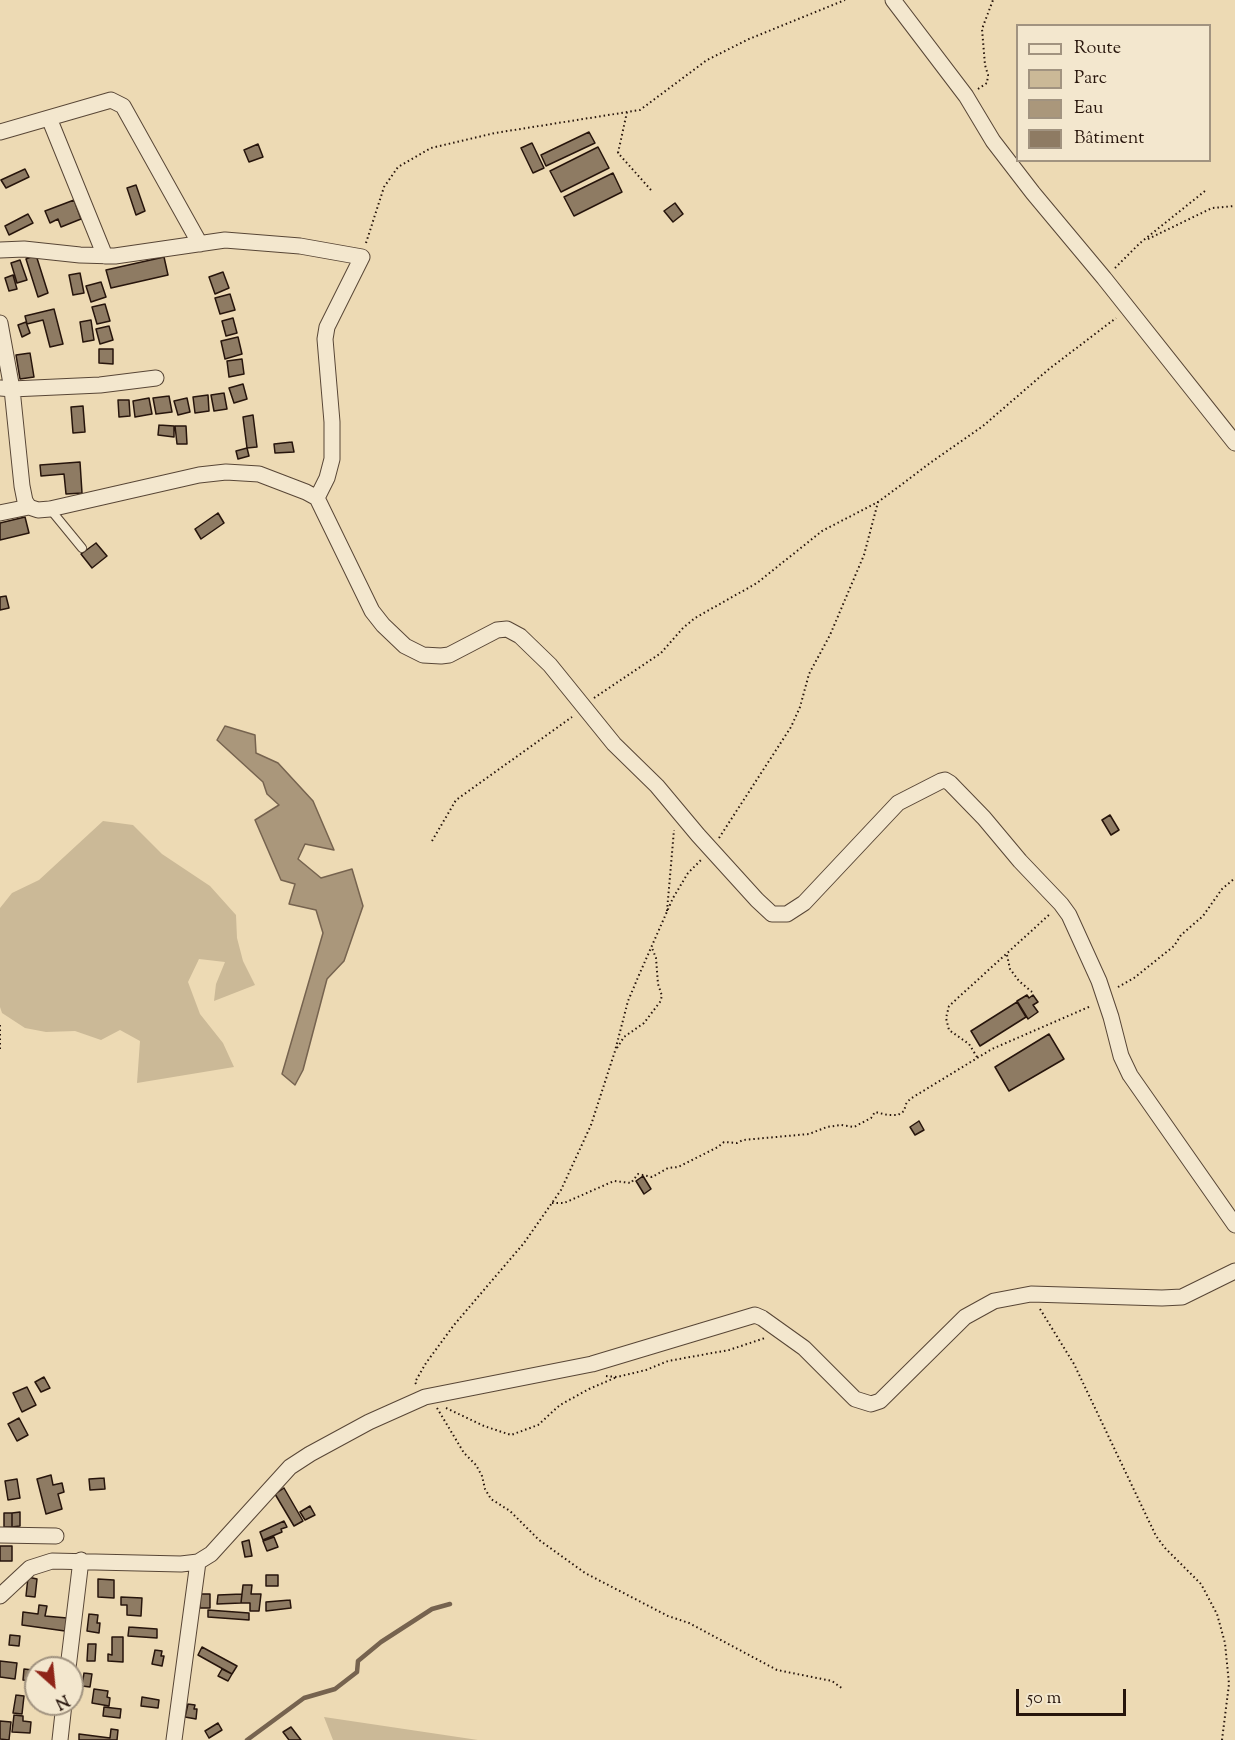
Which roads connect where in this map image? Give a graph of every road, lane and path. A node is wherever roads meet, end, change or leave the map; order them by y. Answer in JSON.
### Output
{"nodes":[{"id":1,"x":845,"y":0,"type":"edge"},
{"id":2,"x":893,"y":0,"type":"edge"},
{"id":3,"x":993,"y":0,"type":"edge"},
{"id":4,"x":966,"y":96,"type":"junction"},
{"id":5,"x":627,"y":112,"type":"junction"},
{"id":6,"x":49,"y":118,"type":"junction"},
{"id":7,"x":0,"y":132,"type":"edge"},
{"id":8,"x":651,"y":190,"type":"dead end"},
{"id":9,"x":1205,"y":191,"type":"dead end"},
{"id":10,"x":1235,"y":206,"type":"edge"},
{"id":11,"x":1140,"y":243,"type":"junction"},
{"id":12,"x":200,"y":244,"type":"junction"},
{"id":13,"x":0,"y":250,"type":"edge"},
{"id":14,"x":105,"y":256,"type":"junction"},
{"id":15,"x":362,"y":257,"type":"junction"},
{"id":16,"x":1104,"y":278,"type":"junction"},
{"id":17,"x":1128,"y":309,"type":"junction"},
{"id":18,"x":0,"y":323,"type":"edge"},
{"id":19,"x":156,"y":378,"type":"dead end"},
{"id":20,"x":6,"y":389,"type":"edge"},
{"id":21,"x":1235,"y":443,"type":"edge"},
{"id":22,"x":317,"y":498,"type":"junction"},
{"id":23,"x":878,"y":502,"type":"junction"},
{"id":24,"x":29,"y":507,"type":"junction"},
{"id":25,"x":50,"y":509,"type":"junction"},
{"id":26,"x":0,"y":513,"type":"edge"},
{"id":27,"x":82,"y":548,"type":"dead end"},
{"id":28,"x":585,"y":708,"type":"junction"},
{"id":29,"x":669,"y":801,"type":"junction"},
{"id":30,"x":432,"y":841,"type":"dead end"},
{"id":31,"x":711,"y":849,"type":"junction"},
{"id":32,"x":1235,"y":878,"type":"edge"},
{"id":33,"x":1061,"y":904,"type":"junction"},
{"id":34,"x":666,"y":914,"type":"junction"},
{"id":35,"x":652,"y":948,"type":"junction"},
{"id":36,"x":1007,"y":955,"type":"junction"},
{"id":37,"x":1032,"y":992,"type":"dead end"},
{"id":38,"x":1105,"y":997,"type":"junction"},
{"id":39,"x":0,"y":1025,"type":"edge"},
{"id":40,"x":0,"y":1050,"type":"edge"},
{"id":41,"x":615,"y":1052,"type":"junction"},
{"id":42,"x":978,"y":1058,"type":"junction"},
{"id":43,"x":552,"y":1203,"type":"junction"},
{"id":44,"x":1235,"y":1224,"type":"edge"},
{"id":45,"x":1235,"y":1271,"type":"edge"},
{"id":46,"x":1031,"y":1294,"type":"junction"},
{"id":47,"x":782,"y":1333,"type":"junction"},
{"id":48,"x":592,"y":1364,"type":"junction"},
{"id":49,"x":616,"y":1377,"type":"junction"},
{"id":50,"x":425,"y":1397,"type":"junction"},
{"id":51,"x":0,"y":1535,"type":"edge"},
{"id":52,"x":56,"y":1536,"type":"dead end"},
{"id":53,"x":81,"y":1560,"type":"junction"},
{"id":54,"x":198,"y":1562,"type":"junction"},
{"id":55,"x":0,"y":1596,"type":"edge"},
{"id":56,"x":69,"y":1656,"type":"edge"},
{"id":57,"x":843,"y":1689,"type":"dead end"},
{"id":58,"x":63,"y":1716,"type":"edge"},
{"id":59,"x":60,"y":1740,"type":"edge"},
{"id":60,"x":174,"y":1740,"type":"edge"},
{"id":61,"x":1222,"y":1740,"type":"edge"}],
"edges":[{"from":1,"to":5,"type":"path"},
{"from":2,"to":4,"type":"street"},
{"from":3,"to":4,"type":"path"},
{"from":4,"to":16,"type":"street"},
{"from":5,"to":8,"type":"path"},
{"from":5,"to":15,"type":"path"},
{"from":6,"to":7,"type":"street"},
{"from":6,"to":12,"type":"street"},
{"from":6,"to":14,"type":"street"},
{"from":9,"to":11,"type":"path"},
{"from":10,"to":11,"type":"path"},
{"from":11,"to":16,"type":"path"},
{"from":12,"to":14,"type":"street"},
{"from":12,"to":15,"type":"street"},
{"from":13,"to":14,"type":"street"},
{"from":15,"to":22,"type":"street"},
{"from":16,"to":17,"type":"street"},
{"from":17,"to":21,"type":"street"},
{"from":17,"to":23,"type":"path"},
{"from":18,"to":20,"type":"street"},
{"from":19,"to":20,"type":"street"},
{"from":20,"to":24,"type":"street"},
{"from":22,"to":25,"type":"street"},
{"from":22,"to":28,"type":"street"},
{"from":23,"to":28,"type":"path"},
{"from":23,"to":31,"type":"path"},
{"from":24,"to":25,"type":"street"},
{"from":24,"to":26,"type":"street"},
{"from":25,"to":27,"type":"lane"},
{"from":28,"to":29,"type":"street"},
{"from":28,"to":30,"type":"path"},
{"from":29,"to":31,"type":"street"},
{"from":29,"to":34,"type":"path"},
{"from":31,"to":33,"type":"street"},
{"from":31,"to":34,"type":"path"},
{"from":32,"to":38,"type":"path"},
{"from":33,"to":36,"type":"path"},
{"from":33,"to":38,"type":"street"},
{"from":34,"to":35,"type":"path"},
{"from":35,"to":41,"type":"path"},
{"from":35,"to":41,"type":"path"},
{"from":36,"to":37,"type":"path"},
{"from":36,"to":42,"type":"path"},
{"from":38,"to":42,"type":"path"},
{"from":38,"to":44,"type":"street"},
{"from":39,"to":40,"type":"path"},
{"from":41,"to":43,"type":"path"},
{"from":42,"to":43,"type":"path"},
{"from":43,"to":50,"type":"path"},
{"from":45,"to":46,"type":"street"},
{"from":46,"to":47,"type":"street"},
{"from":46,"to":61,"type":"path"},
{"from":47,"to":48,"type":"street"},
{"from":47,"to":49,"type":"path"},
{"from":48,"to":49,"type":"path"},
{"from":48,"to":50,"type":"street"},
{"from":49,"to":57,"type":"path"},
{"from":50,"to":54,"type":"street"},
{"from":51,"to":52,"type":"street"},
{"from":53,"to":54,"type":"street"},
{"from":53,"to":55,"type":"street"},
{"from":53,"to":56,"type":"street"},
{"from":54,"to":60,"type":"street"},
{"from":58,"to":59,"type":"street"}]}
